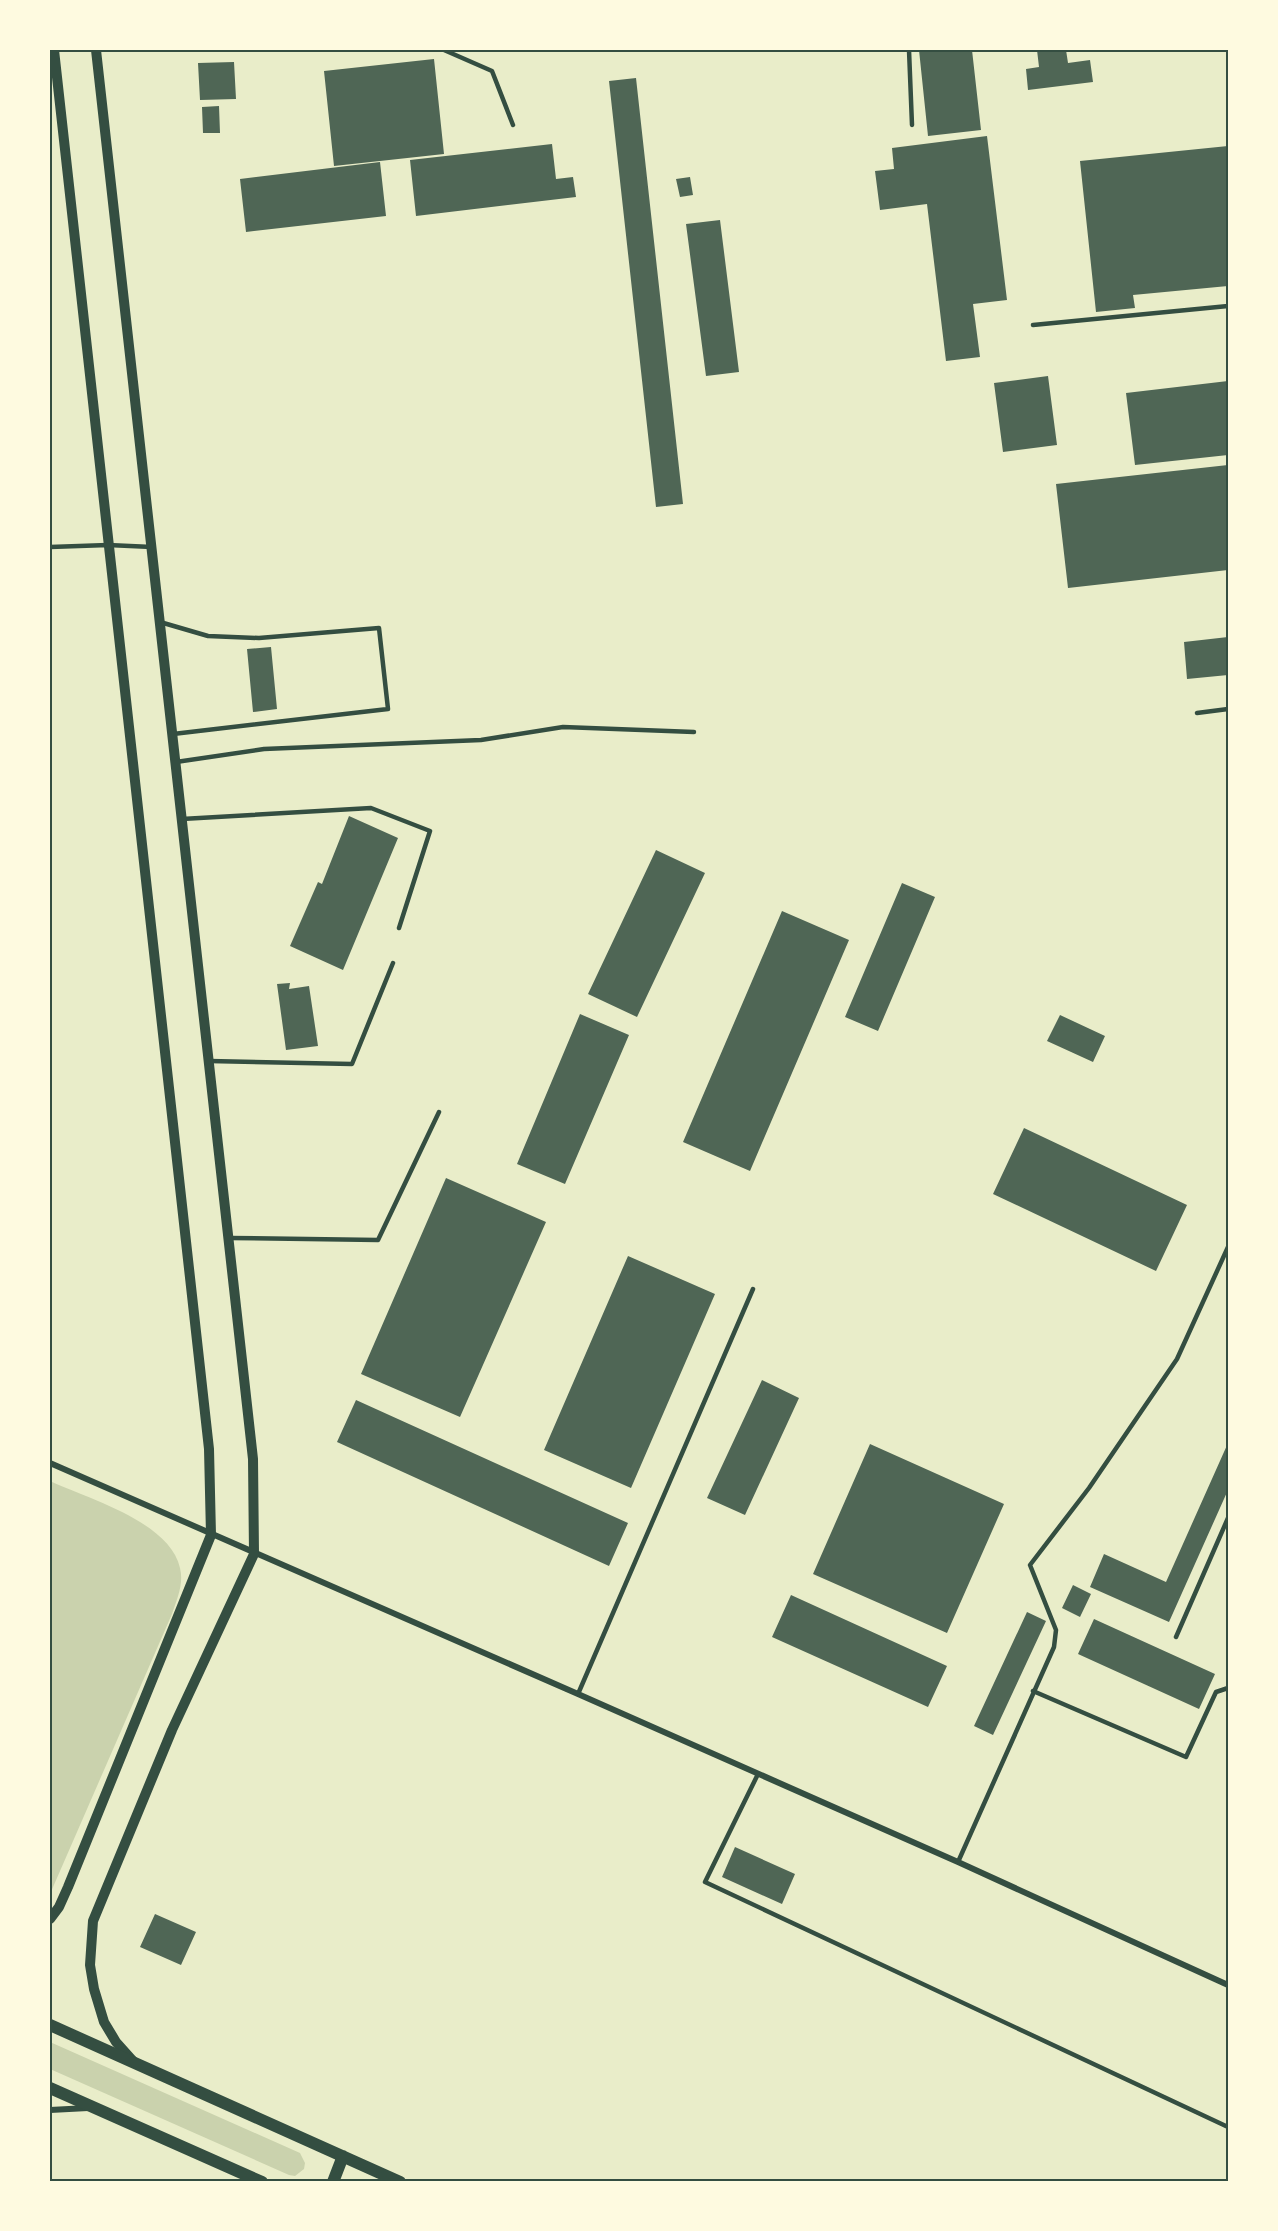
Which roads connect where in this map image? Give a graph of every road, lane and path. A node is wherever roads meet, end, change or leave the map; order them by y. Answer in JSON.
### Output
{"nodes":[{"id":1,"x":54,"y":50,"type":"edge"},
{"id":2,"x":96,"y":50,"type":"edge"},
{"id":3,"x":444,"y":50,"type":"edge"},
{"id":4,"x":909,"y":50,"type":"edge"},
{"id":5,"x":513,"y":125,"type":"dead end"},
{"id":6,"x":912,"y":125,"type":"dead end"},
{"id":7,"x":1228,"y":306,"type":"edge"},
{"id":8,"x":1033,"y":325,"type":"dead end"},
{"id":9,"x":108,"y":544,"type":"junction"},
{"id":10,"x":50,"y":547,"type":"edge"},
{"id":11,"x":152,"y":547,"type":"junction"},
{"id":12,"x":160,"y":622,"type":"junction"},
{"id":13,"x":1228,"y":709,"type":"edge"},
{"id":14,"x":1197,"y":713,"type":"dead end"},
{"id":15,"x":694,"y":732,"type":"dead end"},
{"id":16,"x":173,"y":734,"type":"junction"},
{"id":17,"x":176,"y":762,"type":"junction"},
{"id":18,"x":182,"y":819,"type":"junction"},
{"id":19,"x":399,"y":928,"type":"dead end"},
{"id":20,"x":393,"y":963,"type":"dead end"},
{"id":21,"x":209,"y":1061,"type":"junction"},
{"id":22,"x":439,"y":1112,"type":"dead end"},
{"id":23,"x":229,"y":1238,"type":"junction"},
{"id":24,"x":1228,"y":1247,"type":"edge"},
{"id":25,"x":753,"y":1289,"type":"dead end"},
{"id":26,"x":50,"y":1463,"type":"edge"},
{"id":27,"x":1228,"y":1518,"type":"edge"},
{"id":28,"x":211,"y":1535,"type":"junction"},
{"id":29,"x":254,"y":1554,"type":"junction"},
{"id":30,"x":1176,"y":1637,"type":"dead end"},
{"id":31,"x":1228,"y":1688,"type":"edge"},
{"id":32,"x":1033,"y":1691,"type":"junction"},
{"id":33,"x":578,"y":1694,"type":"junction"},
{"id":34,"x":758,"y":1774,"type":"junction"},
{"id":35,"x":958,"y":1862,"type":"junction"},
{"id":36,"x":50,"y":1919,"type":"edge"},
{"id":37,"x":1228,"y":1985,"type":"edge"},
{"id":38,"x":50,"y":2025,"type":"edge"},
{"id":39,"x":137,"y":2065,"type":"junction"},
{"id":40,"x":50,"y":2088,"type":"edge"},
{"id":41,"x":95,"y":2108,"type":"junction"},
{"id":42,"x":50,"y":2110,"type":"edge"},
{"id":43,"x":1228,"y":2127,"type":"edge"},
{"id":44,"x":344,"y":2156,"type":"junction"},
{"id":45,"x":238,"y":2177,"type":"edge"},
{"id":46,"x":262,"y":2181,"type":"edge"},
{"id":47,"x":333,"y":2181,"type":"edge"},
{"id":48,"x":400,"y":2181,"type":"edge"}],
"edges":[{"from":1,"to":9,"type":"street"},
{"from":2,"to":11,"type":"street"},
{"from":3,"to":5,"type":"lane"},
{"from":4,"to":6,"type":"lane"},
{"from":7,"to":8,"type":"lane"},
{"from":9,"to":10,"type":"lane"},
{"from":9,"to":11,"type":"lane"},
{"from":9,"to":28,"type":"street"},
{"from":11,"to":12,"type":"street"},
{"from":12,"to":16,"type":"street"},
{"from":12,"to":16,"type":"lane"},
{"from":13,"to":14,"type":"lane"},
{"from":15,"to":17,"type":"lane"},
{"from":16,"to":17,"type":"street"},
{"from":17,"to":18,"type":"street"},
{"from":18,"to":19,"type":"lane"},
{"from":18,"to":21,"type":"street"},
{"from":20,"to":21,"type":"lane"},
{"from":21,"to":23,"type":"street"},
{"from":22,"to":23,"type":"lane"},
{"from":23,"to":29,"type":"street"},
{"from":24,"to":32,"type":"lane"},
{"from":25,"to":33,"type":"lane"},
{"from":26,"to":28,"type":"street"},
{"from":27,"to":30,"type":"lane"},
{"from":28,"to":29,"type":"street"},
{"from":28,"to":36,"type":"street"},
{"from":29,"to":33,"type":"street"},
{"from":29,"to":39,"type":"street"},
{"from":31,"to":32,"type":"lane"},
{"from":32,"to":35,"type":"lane"},
{"from":33,"to":34,"type":"street"},
{"from":34,"to":35,"type":"street"},
{"from":34,"to":43,"type":"lane"},
{"from":35,"to":37,"type":"street"},
{"from":38,"to":39,"type":"main road"},
{"from":39,"to":44,"type":"main road"},
{"from":40,"to":41,"type":"main road"},
{"from":41,"to":42,"type":"street"},
{"from":41,"to":45,"type":"main road"},
{"from":44,"to":47,"type":"main road"},
{"from":44,"to":48,"type":"main road"},
{"from":45,"to":46,"type":"main road"}]}
